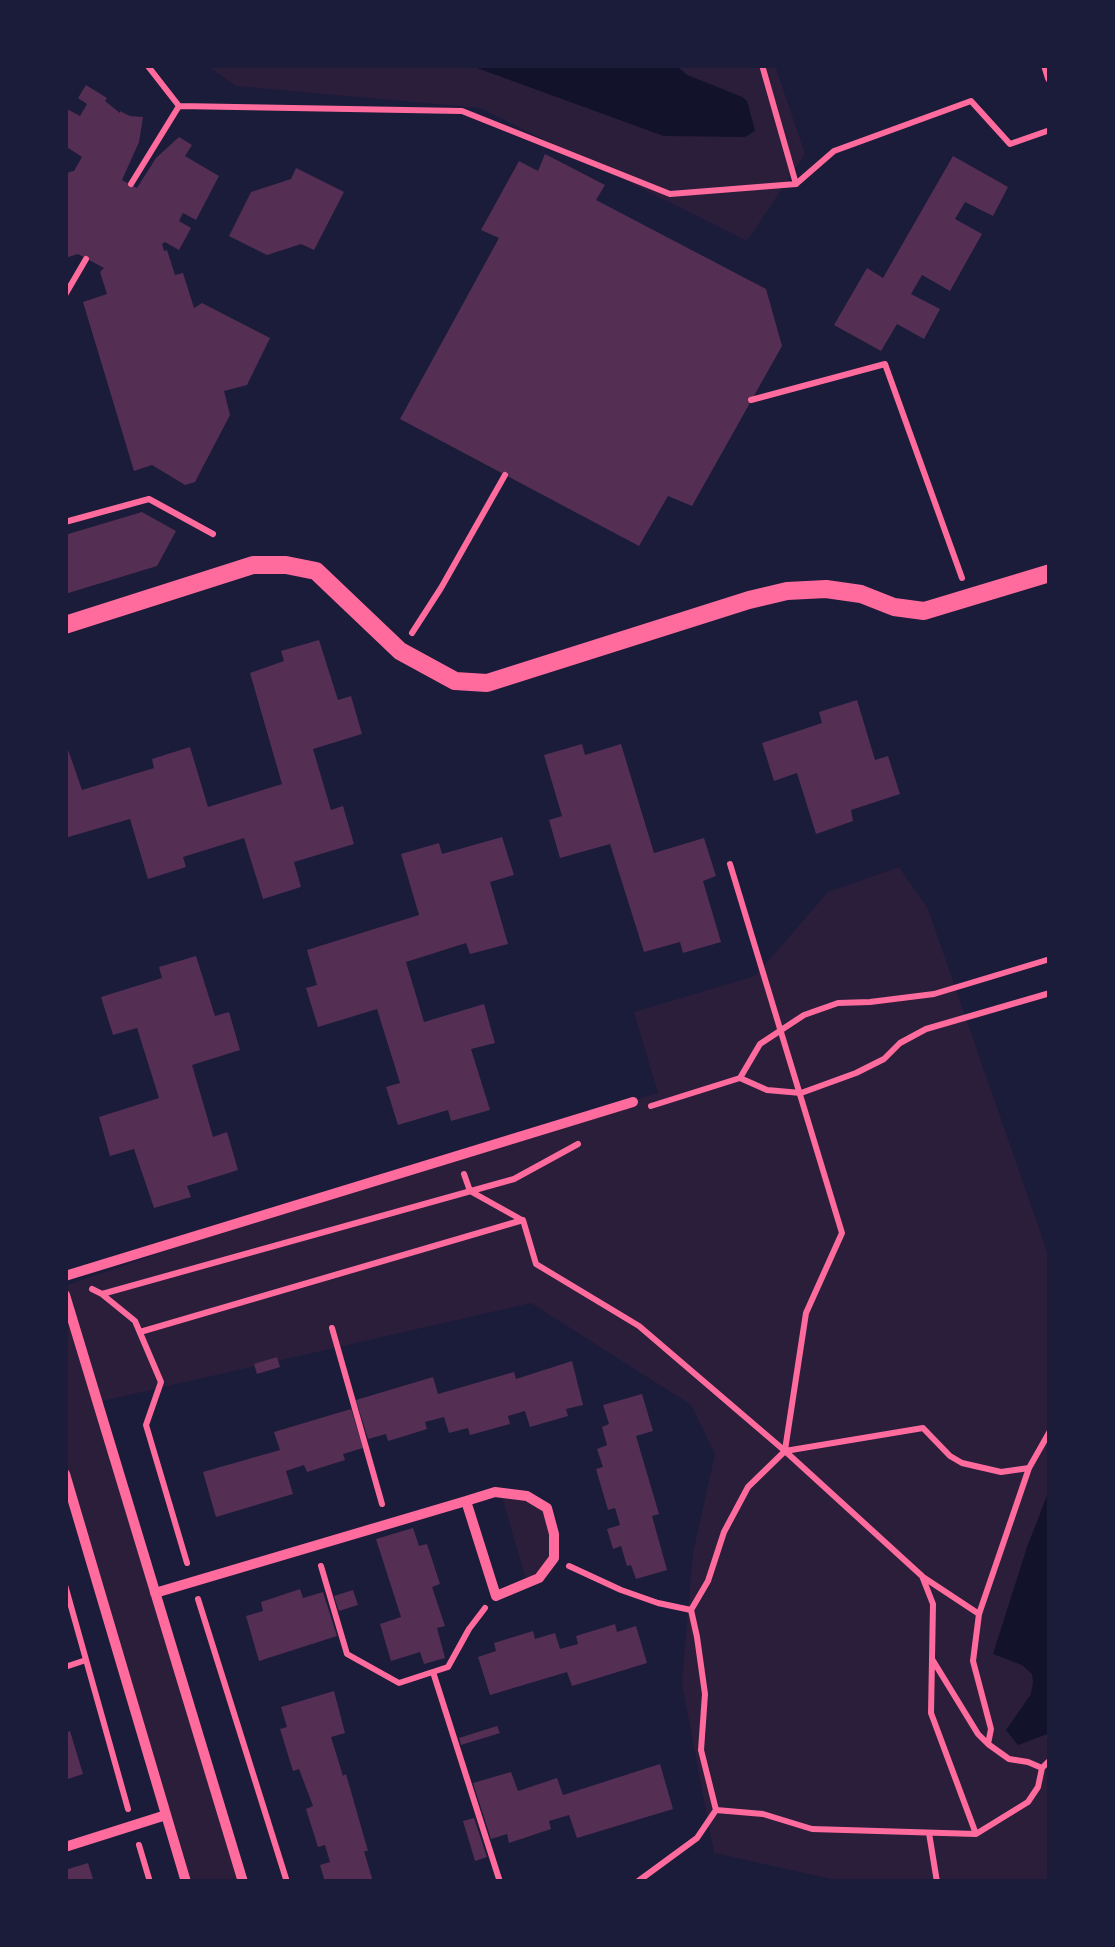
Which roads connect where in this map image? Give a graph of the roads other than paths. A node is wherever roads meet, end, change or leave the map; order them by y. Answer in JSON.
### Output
{"nodes":[{"id":1,"x":1046,"y":65,"type":"edge"},
{"id":2,"x":1050,"y":78,"type":"edge"},
{"id":3,"x":1050,"y":573,"type":"edge"},
{"id":4,"x":65,"y":624,"type":"edge"},
{"id":5,"x":633,"y":1102,"type":"dead end"},
{"id":6,"x":65,"y":1276,"type":"edge"},
{"id":7,"x":65,"y":1295,"type":"edge"},
{"id":8,"x":65,"y":1474,"type":"edge"},
{"id":9,"x":466,"y":1502,"type":"junction"},
{"id":10,"x":155,"y":1593,"type":"junction"},
{"id":11,"x":166,"y":1815,"type":"junction"},
{"id":12,"x":65,"y":1847,"type":"edge"},
{"id":13,"x":186,"y":1882,"type":"edge"},
{"id":14,"x":243,"y":1882,"type":"edge"}],
"edges":[{"from":1,"to":2,"type":"street"},
{"from":3,"to":4,"type":"street"},
{"from":5,"to":6,"type":"street"},
{"from":7,"to":10,"type":"street"},
{"from":8,"to":11,"type":"street"},
{"from":9,"to":9,"type":"street"},
{"from":9,"to":10,"type":"street"},
{"from":10,"to":14,"type":"street"},
{"from":11,"to":12,"type":"street"},
{"from":11,"to":13,"type":"street"}]}
